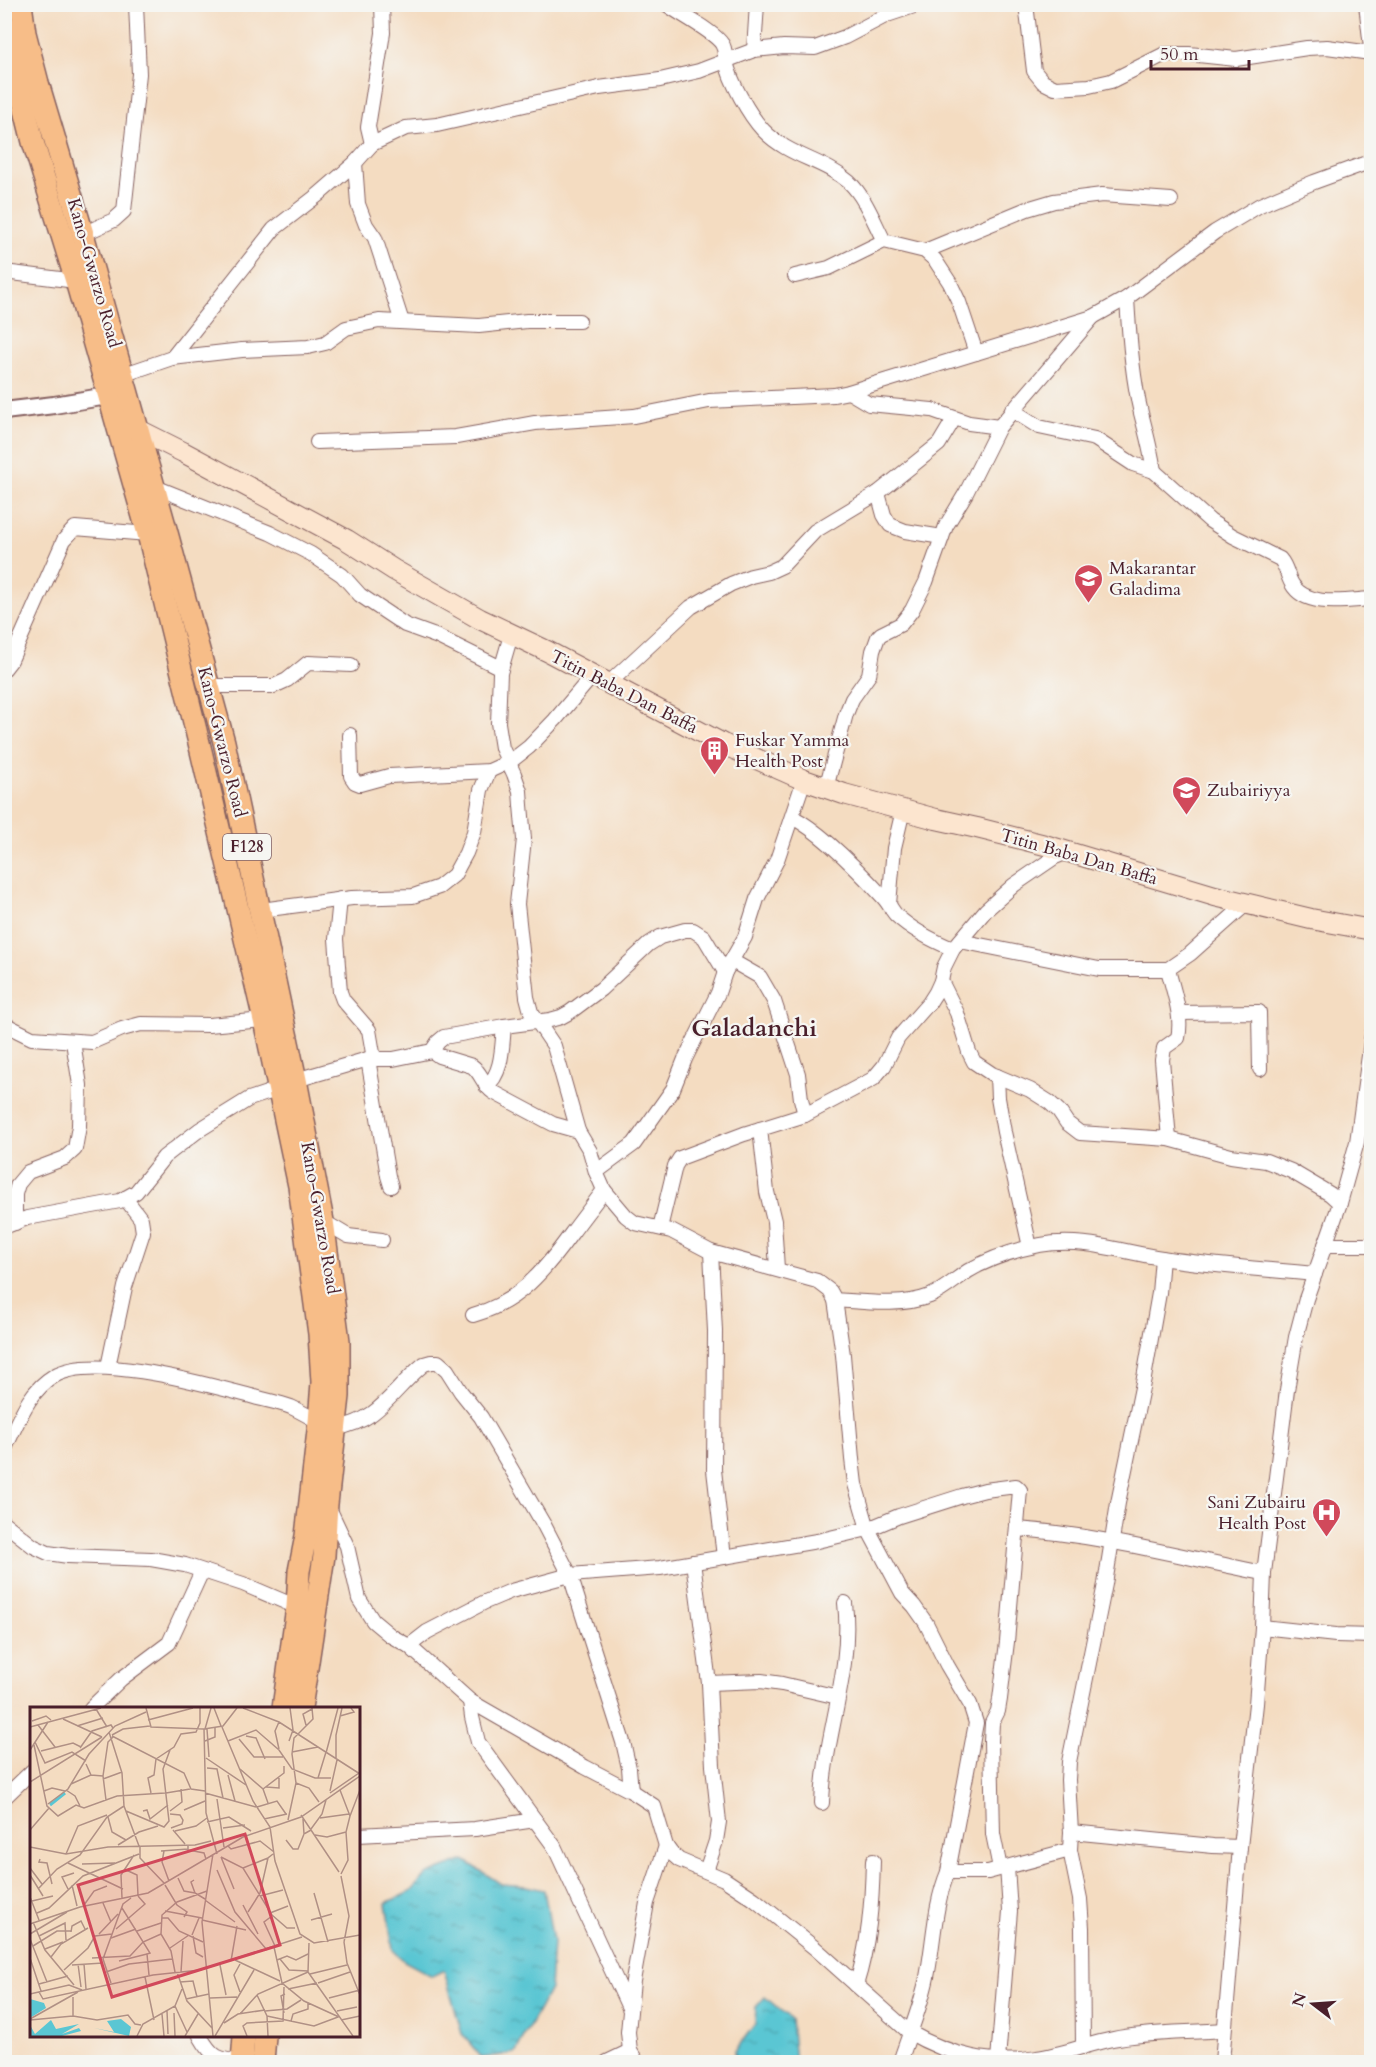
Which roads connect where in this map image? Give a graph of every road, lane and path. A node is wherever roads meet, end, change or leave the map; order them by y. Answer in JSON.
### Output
{"nodes":[{"id":1,"x":21,"y":4,"type":"edge"},
{"id":2,"x":136,"y":4,"type":"edge"},
{"id":3,"x":382,"y":4,"type":"edge"},
{"id":4,"x":666,"y":4,"type":"edge"},
{"id":5,"x":758,"y":4,"type":"edge"},
{"id":6,"x":920,"y":4,"type":"edge"},
{"id":7,"x":1026,"y":4,"type":"edge"},
{"id":8,"x":1366,"y":4,"type":"edge"},
{"id":9,"x":4,"y":25,"type":"edge"},
{"id":10,"x":754,"y":50,"type":"junction"},
{"id":11,"x":1371,"y":54,"type":"edge"},
{"id":12,"x":726,"y":61,"type":"junction"},
{"id":13,"x":372,"y":144,"type":"junction"},
{"id":14,"x":1371,"y":161,"type":"edge"},
{"id":15,"x":356,"y":163,"type":"junction"},
{"id":16,"x":1172,"y":200,"type":"dead end"},
{"id":17,"x":83,"y":234,"type":"junction"},
{"id":18,"x":884,"y":241,"type":"junction"},
{"id":19,"x":925,"y":251,"type":"junction"},
{"id":20,"x":4,"y":272,"type":"edge"},
{"id":21,"x":795,"y":276,"type":"dead end"},
{"id":22,"x":76,"y":281,"type":"junction"},
{"id":23,"x":1127,"y":298,"type":"junction"},
{"id":24,"x":1093,"y":317,"type":"junction"},
{"id":25,"x":579,"y":321,"type":"dead end"},
{"id":26,"x":402,"y":322,"type":"junction"},
{"id":27,"x":976,"y":353,"type":"junction"},
{"id":28,"x":172,"y":358,"type":"junction"},
{"id":29,"x":119,"y":387,"type":"junction"},
{"id":30,"x":849,"y":392,"type":"junction"},
{"id":31,"x":1012,"y":410,"type":"junction"},
{"id":32,"x":4,"y":411,"type":"edge"},
{"id":33,"x":954,"y":419,"type":"junction"},
{"id":34,"x":999,"y":427,"type":"junction"},
{"id":35,"x":129,"y":430,"type":"junction"},
{"id":36,"x":317,"y":442,"type":"dead end"},
{"id":37,"x":1154,"y":471,"type":"junction"},
{"id":38,"x":155,"y":487,"type":"junction"},
{"id":39,"x":878,"y":493,"type":"junction"},
{"id":40,"x":148,"y":534,"type":"junction"},
{"id":41,"x":942,"y":537,"type":"junction"},
{"id":42,"x":1371,"y":598,"type":"edge"},
{"id":43,"x":511,"y":635,"type":"junction"},
{"id":44,"x":351,"y":665,"type":"dead end"},
{"id":45,"x":501,"y":668,"type":"junction"},
{"id":46,"x":4,"y":669,"type":"edge"},
{"id":47,"x":601,"y":680,"type":"junction"},
{"id":48,"x":210,"y":686,"type":"junction"},
{"id":49,"x":350,"y":735,"type":"dead end"},
{"id":50,"x":508,"y":761,"type":"junction"},
{"id":51,"x":489,"y":771,"type":"junction"},
{"id":52,"x":804,"y":780,"type":"junction"},
{"id":53,"x":234,"y":788,"type":"junction"},
{"id":54,"x":826,"y":788,"type":"junction"},
{"id":55,"x":210,"y":795,"type":"junction"},
{"id":56,"x":903,"y":810,"type":"junction"},
{"id":57,"x":792,"y":817,"type":"junction"},
{"id":58,"x":1068,"y":852,"type":"junction"},
{"id":59,"x":340,"y":899,"type":"junction"},
{"id":60,"x":889,"y":904,"type":"junction"},
{"id":61,"x":1246,"y":904,"type":"junction"},
{"id":62,"x":261,"y":910,"type":"junction"},
{"id":63,"x":1371,"y":930,"type":"edge"},
{"id":64,"x":956,"y":945,"type":"junction"},
{"id":65,"x":729,"y":966,"type":"junction"},
{"id":66,"x":1168,"y":969,"type":"junction"},
{"id":67,"x":941,"y":981,"type":"junction"},
{"id":68,"x":1179,"y":1013,"type":"junction"},
{"id":69,"x":264,"y":1020,"type":"junction"},
{"id":70,"x":537,"y":1021,"type":"junction"},
{"id":71,"x":4,"y":1024,"type":"edge"},
{"id":72,"x":504,"y":1026,"type":"junction"},
{"id":73,"x":1371,"y":1034,"type":"edge"},
{"id":74,"x":73,"y":1042,"type":"junction"},
{"id":75,"x":432,"y":1051,"type":"junction"},
{"id":76,"x":371,"y":1059,"type":"junction"},
{"id":77,"x":1260,"y":1069,"type":"dead end"},
{"id":78,"x":997,"y":1076,"type":"junction"},
{"id":79,"x":288,"y":1085,"type":"junction"},
{"id":80,"x":486,"y":1086,"type":"junction"},
{"id":81,"x":1365,"y":1090,"type":"junction"},
{"id":82,"x":1371,"y":1105,"type":"edge"},
{"id":83,"x":805,"y":1115,"type":"junction"},
{"id":84,"x":760,"y":1129,"type":"junction"},
{"id":85,"x":578,"y":1131,"type":"junction"},
{"id":86,"x":1169,"y":1139,"type":"junction"},
{"id":87,"x":596,"y":1172,"type":"junction"},
{"id":88,"x":391,"y":1186,"type":"dead end"},
{"id":89,"x":604,"y":1190,"type":"junction"},
{"id":90,"x":125,"y":1198,"type":"junction"},
{"id":91,"x":1340,"y":1203,"type":"junction"},
{"id":92,"x":323,"y":1221,"type":"junction"},
{"id":93,"x":10,"y":1225,"type":"edge"},
{"id":94,"x":660,"y":1228,"type":"junction"},
{"id":95,"x":382,"y":1240,"type":"dead end"},
{"id":96,"x":1325,"y":1245,"type":"junction"},
{"id":97,"x":1371,"y":1245,"type":"edge"},
{"id":98,"x":1030,"y":1248,"type":"junction"},
{"id":99,"x":711,"y":1252,"type":"junction"},
{"id":100,"x":1162,"y":1258,"type":"junction"},
{"id":101,"x":777,"y":1269,"type":"junction"},
{"id":102,"x":1315,"y":1274,"type":"junction"},
{"id":103,"x":835,"y":1300,"type":"junction"},
{"id":104,"x":474,"y":1315,"type":"dead end"},
{"id":105,"x":108,"y":1367,"type":"junction"},
{"id":106,"x":328,"y":1425,"type":"junction"},
{"id":107,"x":4,"y":1450,"type":"edge"},
{"id":108,"x":327,"y":1504,"type":"junction"},
{"id":109,"x":4,"y":1523,"type":"edge"},
{"id":110,"x":868,"y":1529,"type":"junction"},
{"id":111,"x":1017,"y":1529,"type":"junction"},
{"id":112,"x":316,"y":1537,"type":"junction"},
{"id":113,"x":1112,"y":1540,"type":"junction"},
{"id":114,"x":724,"y":1557,"type":"junction"},
{"id":115,"x":693,"y":1562,"type":"junction"},
{"id":116,"x":202,"y":1571,"type":"junction"},
{"id":117,"x":1264,"y":1573,"type":"junction"},
{"id":118,"x":570,"y":1575,"type":"junction"},
{"id":119,"x":845,"y":1604,"type":"dead end"},
{"id":120,"x":297,"y":1607,"type":"junction"},
{"id":121,"x":1262,"y":1627,"type":"junction"},
{"id":122,"x":1371,"y":1636,"type":"edge"},
{"id":123,"x":409,"y":1646,"type":"junction"},
{"id":124,"x":709,"y":1683,"type":"junction"},
{"id":125,"x":838,"y":1696,"type":"junction"},
{"id":126,"x":470,"y":1701,"type":"junction"},
{"id":127,"x":92,"y":1707,"type":"edge"},
{"id":128,"x":283,"y":1707,"type":"edge"},
{"id":129,"x":301,"y":1707,"type":"edge"},
{"id":130,"x":976,"y":1722,"type":"junction"},
{"id":131,"x":992,"y":1723,"type":"junction"},
{"id":132,"x":30,"y":1773,"type":"edge"},
{"id":133,"x":632,"y":1791,"type":"junction"},
{"id":134,"x":4,"y":1798,"type":"edge"},
{"id":135,"x":822,"y":1803,"type":"dead end"},
{"id":136,"x":535,"y":1820,"type":"junction"},
{"id":137,"x":1071,"y":1832,"type":"junction"},
{"id":138,"x":360,"y":1835,"type":"edge"},
{"id":139,"x":666,"y":1846,"type":"junction"},
{"id":140,"x":1240,"y":1846,"type":"junction"},
{"id":141,"x":1070,"y":1850,"type":"junction"},
{"id":142,"x":873,"y":1861,"type":"dead end"},
{"id":143,"x":1004,"y":1868,"type":"junction"},
{"id":144,"x":706,"y":1871,"type":"junction"},
{"id":145,"x":948,"y":1872,"type":"junction"},
{"id":146,"x":856,"y":1986,"type":"junction"},
{"id":147,"x":630,"y":2010,"type":"junction"},
{"id":148,"x":1224,"y":2030,"type":"junction"},
{"id":149,"x":909,"y":2032,"type":"junction"},
{"id":150,"x":201,"y":2037,"type":"edge"},
{"id":151,"x":244,"y":2037,"type":"edge"},
{"id":152,"x":264,"y":2037,"type":"edge"},
{"id":153,"x":1083,"y":2047,"type":"junction"},
{"id":154,"x":633,"y":2057,"type":"edge"},
{"id":155,"x":967,"y":2060,"type":"edge"},
{"id":156,"x":998,"y":2060,"type":"junction"},
{"id":157,"x":249,"y":2062,"type":"edge"},
{"id":158,"x":607,"y":2062,"type":"edge"},
{"id":159,"x":900,"y":2062,"type":"edge"},
{"id":160,"x":1222,"y":2062,"type":"edge"}],
"edges":[{"from":1,"to":17,"type":"main road","name":"Kano-Gwarzo Road","number":"F128"},
{"from":2,"to":17,"type":"street"},
{"from":3,"to":13,"type":"street"},
{"from":4,"to":12,"type":"street"},
{"from":5,"to":10,"type":"street"},
{"from":6,"to":10,"type":"street"},
{"from":7,"to":11,"type":"street"},
{"from":8,"to":11,"type":"street"},
{"from":9,"to":22,"type":"main road","name":"Kano-Gwarzo Road","number":"F128"},
{"from":10,"to":12,"type":"street"},
{"from":12,"to":13,"type":"street"},
{"from":12,"to":18,"type":"street"},
{"from":13,"to":15,"type":"street"},
{"from":14,"to":23,"type":"street"},
{"from":15,"to":26,"type":"street"},
{"from":15,"to":28,"type":"street"},
{"from":16,"to":19,"type":"street"},
{"from":17,"to":29,"type":"main road","name":"Kano-Gwarzo Road","number":"F128"},
{"from":18,"to":19,"type":"street"},
{"from":18,"to":21,"type":"street"},
{"from":19,"to":27,"type":"street"},
{"from":20,"to":22,"type":"street"},
{"from":22,"to":29,"type":"main road","name":"Kano-Gwarzo Road","number":"F128"},
{"from":23,"to":24,"type":"street"},
{"from":23,"to":37,"type":"street"},
{"from":24,"to":27,"type":"street"},
{"from":24,"to":31,"type":"street"},
{"from":25,"to":26,"type":"street"},
{"from":26,"to":28,"type":"street"},
{"from":27,"to":30,"type":"street"},
{"from":28,"to":29,"type":"street"},
{"from":29,"to":32,"type":"street"},
{"from":29,"to":35,"type":"main road","name":"Kano-Gwarzo Road","number":"F128"},
{"from":30,"to":33,"type":"street"},
{"from":30,"to":36,"type":"street"},
{"from":31,"to":34,"type":"street"},
{"from":31,"to":37,"type":"street"},
{"from":33,"to":34,"type":"street"},
{"from":33,"to":39,"type":"street"},
{"from":34,"to":41,"type":"street"},
{"from":35,"to":38,"type":"main road","name":"Kano-Gwarzo Road","number":"F128"},
{"from":35,"to":40,"type":"main road","name":"Kano-Gwarzo Road","number":"F128"},
{"from":35,"to":43,"type":"main road","name":"Titin Baba Dan Baffa"},
{"from":37,"to":42,"type":"street"},
{"from":38,"to":45,"type":"street"},
{"from":38,"to":48,"type":"main road","name":"Kano-Gwarzo Road","number":"F128"},
{"from":39,"to":41,"type":"street"},
{"from":39,"to":47,"type":"street"},
{"from":40,"to":46,"type":"street"},
{"from":40,"to":55,"type":"main road","name":"Kano-Gwarzo Road","number":"F128"},
{"from":41,"to":54,"type":"street"},
{"from":43,"to":45,"type":"street"},
{"from":43,"to":47,"type":"main road","name":"Titin Baba Dan Baffa"},
{"from":44,"to":48,"type":"street"},
{"from":45,"to":50,"type":"street"},
{"from":47,"to":50,"type":"street"},
{"from":47,"to":52,"type":"main road","name":"Titin Baba Dan Baffa"},
{"from":48,"to":53,"type":"main road","name":"Kano-Gwarzo Road","number":"F128"},
{"from":49,"to":51,"type":"street"},
{"from":50,"to":51,"type":"street"},
{"from":50,"to":70,"type":"street"},
{"from":51,"to":59,"type":"street"},
{"from":52,"to":54,"type":"main road","name":"Titin Baba Dan Baffa"},
{"from":52,"to":57,"type":"street"},
{"from":53,"to":55,"type":"main road"},
{"from":53,"to":62,"type":"main road","name":"Kano-Gwarzo Road","number":"F128"},
{"from":54,"to":56,"type":"main road","name":"Titin Baba Dan Baffa"},
{"from":55,"to":69,"type":"main road","name":"Kano-Gwarzo Road","number":"F128"},
{"from":56,"to":58,"type":"main road","name":"Titin Baba Dan Baffa"},
{"from":56,"to":60,"type":"street"},
{"from":57,"to":60,"type":"street"},
{"from":57,"to":65,"type":"street"},
{"from":58,"to":61,"type":"main road","name":"Titin Baba Dan Baffa"},
{"from":58,"to":64,"type":"street"},
{"from":59,"to":62,"type":"street"},
{"from":59,"to":76,"type":"street"},
{"from":60,"to":64,"type":"street"},
{"from":61,"to":63,"type":"main road","name":"Titin Baba Dan Baffa"},
{"from":61,"to":66,"type":"street"},
{"from":62,"to":79,"type":"main road","name":"Kano-Gwarzo Road","number":"F128"},
{"from":64,"to":66,"type":"street"},
{"from":64,"to":67,"type":"street"},
{"from":65,"to":70,"type":"street"},
{"from":65,"to":83,"type":"street"},
{"from":65,"to":87,"type":"street"},
{"from":66,"to":68,"type":"street"},
{"from":67,"to":78,"type":"street"},
{"from":67,"to":83,"type":"street"},
{"from":68,"to":77,"type":"street"},
{"from":68,"to":86,"type":"street"},
{"from":69,"to":74,"type":"street"},
{"from":69,"to":79,"type":"main road","name":"Kano-Gwarzo Road","number":"F128"},
{"from":70,"to":72,"type":"street"},
{"from":70,"to":85,"type":"street"},
{"from":71,"to":74,"type":"street"},
{"from":72,"to":75,"type":"street"},
{"from":72,"to":80,"type":"street"},
{"from":73,"to":81,"type":"street"},
{"from":74,"to":93,"type":"street"},
{"from":75,"to":76,"type":"street"},
{"from":75,"to":80,"type":"street"},
{"from":76,"to":79,"type":"street"},
{"from":76,"to":88,"type":"street"},
{"from":78,"to":86,"type":"street"},
{"from":78,"to":98,"type":"street"},
{"from":79,"to":90,"type":"street"},
{"from":79,"to":92,"type":"main road","name":"Kano-Gwarzo Road","number":"F128"},
{"from":79,"to":106,"type":"main road","name":"Kano-Gwarzo Road","number":"F128"},
{"from":80,"to":85,"type":"street"},
{"from":81,"to":82,"type":"street"},
{"from":81,"to":91,"type":"street"},
{"from":83,"to":84,"type":"street"},
{"from":84,"to":94,"type":"street"},
{"from":84,"to":101,"type":"street"},
{"from":85,"to":87,"type":"street"},
{"from":86,"to":91,"type":"street"},
{"from":87,"to":89,"type":"street"},
{"from":89,"to":94,"type":"street"},
{"from":89,"to":104,"type":"street"},
{"from":90,"to":93,"type":"street"},
{"from":90,"to":105,"type":"street"},
{"from":91,"to":96,"type":"street"},
{"from":92,"to":95,"type":"street"},
{"from":92,"to":106,"type":"main road","name":"Kano-Gwarzo Road","number":"F128"},
{"from":94,"to":99,"type":"street"},
{"from":96,"to":97,"type":"street"},
{"from":96,"to":102,"type":"street"},
{"from":98,"to":100,"type":"street"},
{"from":98,"to":103,"type":"street"},
{"from":99,"to":101,"type":"street"},
{"from":99,"to":114,"type":"street"},
{"from":100,"to":102,"type":"street"},
{"from":100,"to":113,"type":"street"},
{"from":101,"to":103,"type":"street"},
{"from":102,"to":117,"type":"street"},
{"from":103,"to":110,"type":"street"},
{"from":105,"to":106,"type":"street"},
{"from":105,"to":107,"type":"street"},
{"from":106,"to":108,"type":"main road","name":"Kano-Gwarzo Road","number":"F128"},
{"from":106,"to":112,"type":"main road","name":"Kano-Gwarzo Road","number":"F128"},
{"from":106,"to":118,"type":"street"},
{"from":108,"to":112,"type":"main road","name":"Kano-Gwarzo Road","number":"F128"},
{"from":108,"to":123,"type":"street"},
{"from":109,"to":116,"type":"street"},
{"from":110,"to":111,"type":"street"},
{"from":110,"to":114,"type":"street"},
{"from":110,"to":130,"type":"street"},
{"from":111,"to":113,"type":"street"},
{"from":111,"to":131,"type":"street"},
{"from":112,"to":120,"type":"main road","name":"Kano-Gwarzo Road","number":"F128"},
{"from":112,"to":129,"type":"main road","name":"Kano-Gwarzo Road","number":"F128"},
{"from":113,"to":117,"type":"street"},
{"from":113,"to":137,"type":"street"},
{"from":114,"to":115,"type":"street"},
{"from":115,"to":118,"type":"street"},
{"from":115,"to":124,"type":"street"},
{"from":116,"to":120,"type":"street"},
{"from":116,"to":127,"type":"street"},
{"from":117,"to":121,"type":"street"},
{"from":118,"to":123,"type":"street"},
{"from":118,"to":133,"type":"street"},
{"from":119,"to":125,"type":"street"},
{"from":120,"to":128,"type":"main road","name":"Kano-Gwarzo Road","number":"F128"},
{"from":121,"to":122,"type":"street"},
{"from":121,"to":140,"type":"street"},
{"from":123,"to":126,"type":"street"},
{"from":124,"to":125,"type":"street"},
{"from":124,"to":144,"type":"street"},
{"from":125,"to":135,"type":"street"},
{"from":126,"to":133,"type":"street"},
{"from":126,"to":136,"type":"street"},
{"from":130,"to":131,"type":"street"},
{"from":130,"to":145,"type":"street"},
{"from":131,"to":143,"type":"street"},
{"from":132,"to":134,"type":"street"},
{"from":133,"to":139,"type":"street"},
{"from":136,"to":138,"type":"street"},
{"from":136,"to":147,"type":"street"},
{"from":137,"to":140,"type":"street"},
{"from":137,"to":141,"type":"street"},
{"from":139,"to":144,"type":"street"},
{"from":139,"to":147,"type":"street"},
{"from":140,"to":148,"type":"street"},
{"from":141,"to":143,"type":"street"},
{"from":141,"to":153,"type":"street"},
{"from":142,"to":146,"type":"street"},
{"from":143,"to":145,"type":"street"},
{"from":143,"to":156,"type":"street"},
{"from":144,"to":146,"type":"street"},
{"from":145,"to":149,"type":"street"},
{"from":146,"to":149,"type":"street"},
{"from":147,"to":154,"type":"street"},
{"from":148,"to":153,"type":"street"},
{"from":148,"to":160,"type":"street"},
{"from":149,"to":155,"type":"street"},
{"from":149,"to":159,"type":"street"},
{"from":150,"to":157,"type":"street"},
{"from":151,"to":157,"type":"main road"},
{"from":152,"to":157,"type":"main road"},
{"from":153,"to":156,"type":"street"},
{"from":154,"to":158,"type":"street"},
{"from":155,"to":156,"type":"street"}]}
